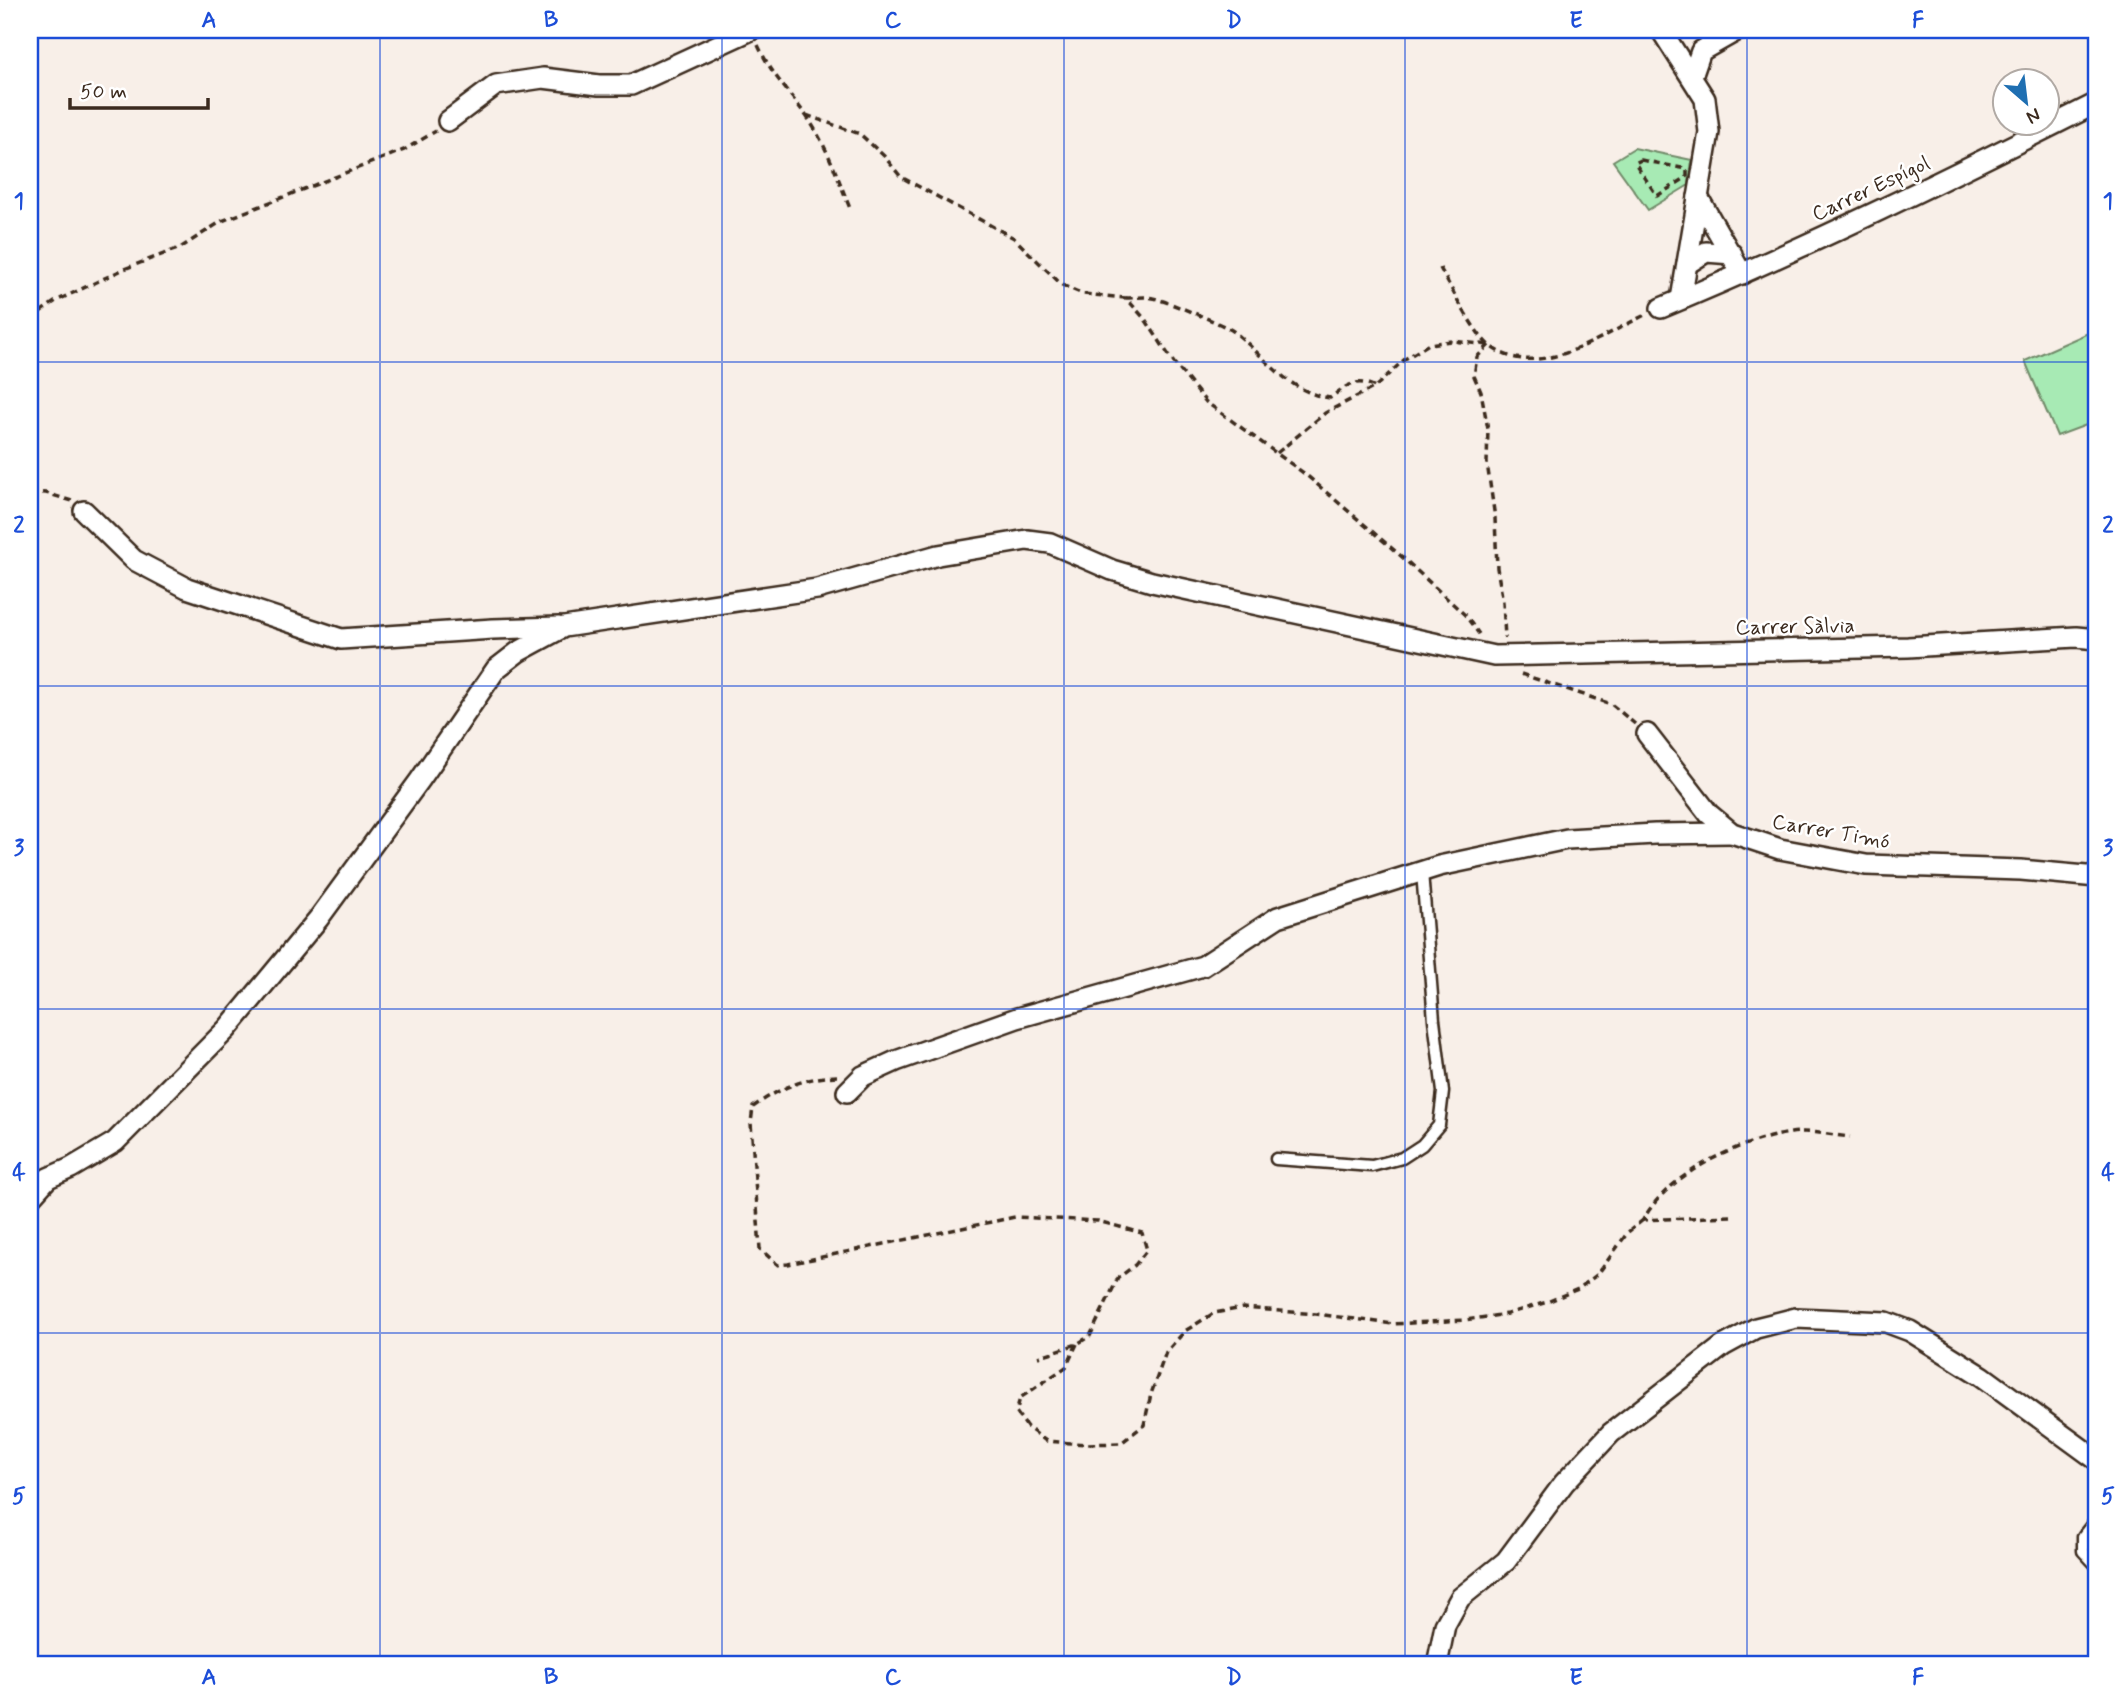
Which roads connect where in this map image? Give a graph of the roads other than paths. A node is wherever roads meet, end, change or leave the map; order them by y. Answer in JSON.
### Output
{"nodes":[{"id":1,"x":751,"y":30,"type":"edge"},
{"id":2,"x":1738,"y":30,"type":"edge"},
{"id":3,"x":1664,"y":34,"type":"edge"},
{"id":4,"x":1701,"y":51,"type":"junction"},
{"id":5,"x":1692,"y":77,"type":"junction"},
{"id":6,"x":2097,"y":103,"type":"edge"},
{"id":7,"x":448,"y":121,"type":"road end"},
{"id":8,"x":1698,"y":197,"type":"junction"},
{"id":9,"x":1732,"y":254,"type":"junction"},
{"id":10,"x":1687,"y":264,"type":"junction"},
{"id":11,"x":1742,"y":274,"type":"junction"},
{"id":12,"x":1681,"y":299,"type":"junction"},
{"id":13,"x":1661,"y":308,"type":"road end"},
{"id":14,"x":84,"y":511,"type":"road end"},
{"id":15,"x":564,"y":627,"type":"junction"},
{"id":16,"x":2097,"y":639,"type":"edge"},
{"id":17,"x":1647,"y":734,"type":"road end"},
{"id":18,"x":1732,"y":833,"type":"junction"},
{"id":19,"x":1422,"y":872,"type":"junction"},
{"id":20,"x":2097,"y":877,"type":"edge"},
{"id":21,"x":847,"y":1092,"type":"dead end"},
{"id":22,"x":1276,"y":1159,"type":"dead end"},
{"id":23,"x":30,"y":1198,"type":"edge"},
{"id":24,"x":2097,"y":1460,"type":"edge"},
{"id":25,"x":2097,"y":1518,"type":"edge"},
{"id":26,"x":2097,"y":1566,"type":"edge"},
{"id":27,"x":1437,"y":1665,"type":"edge"}],
"edges":[{"from":1,"to":7,"type":"street"},
{"from":2,"to":4,"type":"street"},
{"from":3,"to":4,"type":"street"},
{"from":3,"to":5,"type":"street"},
{"from":4,"to":5,"type":"street"},
{"from":5,"to":8,"type":"street"},
{"from":6,"to":11,"type":"street","name":"Carrer Espígol"},
{"from":8,"to":9,"type":"street"},
{"from":8,"to":10,"type":"street"},
{"from":9,"to":10,"type":"street"},
{"from":9,"to":11,"type":"street"},
{"from":10,"to":12,"type":"street"},
{"from":11,"to":12,"type":"street","name":"Carrer Espígol"},
{"from":12,"to":13,"type":"street","name":"Carrer Espígol"},
{"from":14,"to":15,"type":"street"},
{"from":15,"to":16,"type":"street","name":"Carrer Sàlvia"},
{"from":15,"to":23,"type":"street"},
{"from":17,"to":18,"type":"street","name":"Carrer Timó"},
{"from":18,"to":19,"type":"street"},
{"from":18,"to":20,"type":"street","name":"Carrer Timó"},
{"from":19,"to":21,"type":"street"},
{"from":19,"to":22,"type":"lane"},
{"from":24,"to":27,"type":"street"},
{"from":25,"to":26,"type":"lane"}]}
